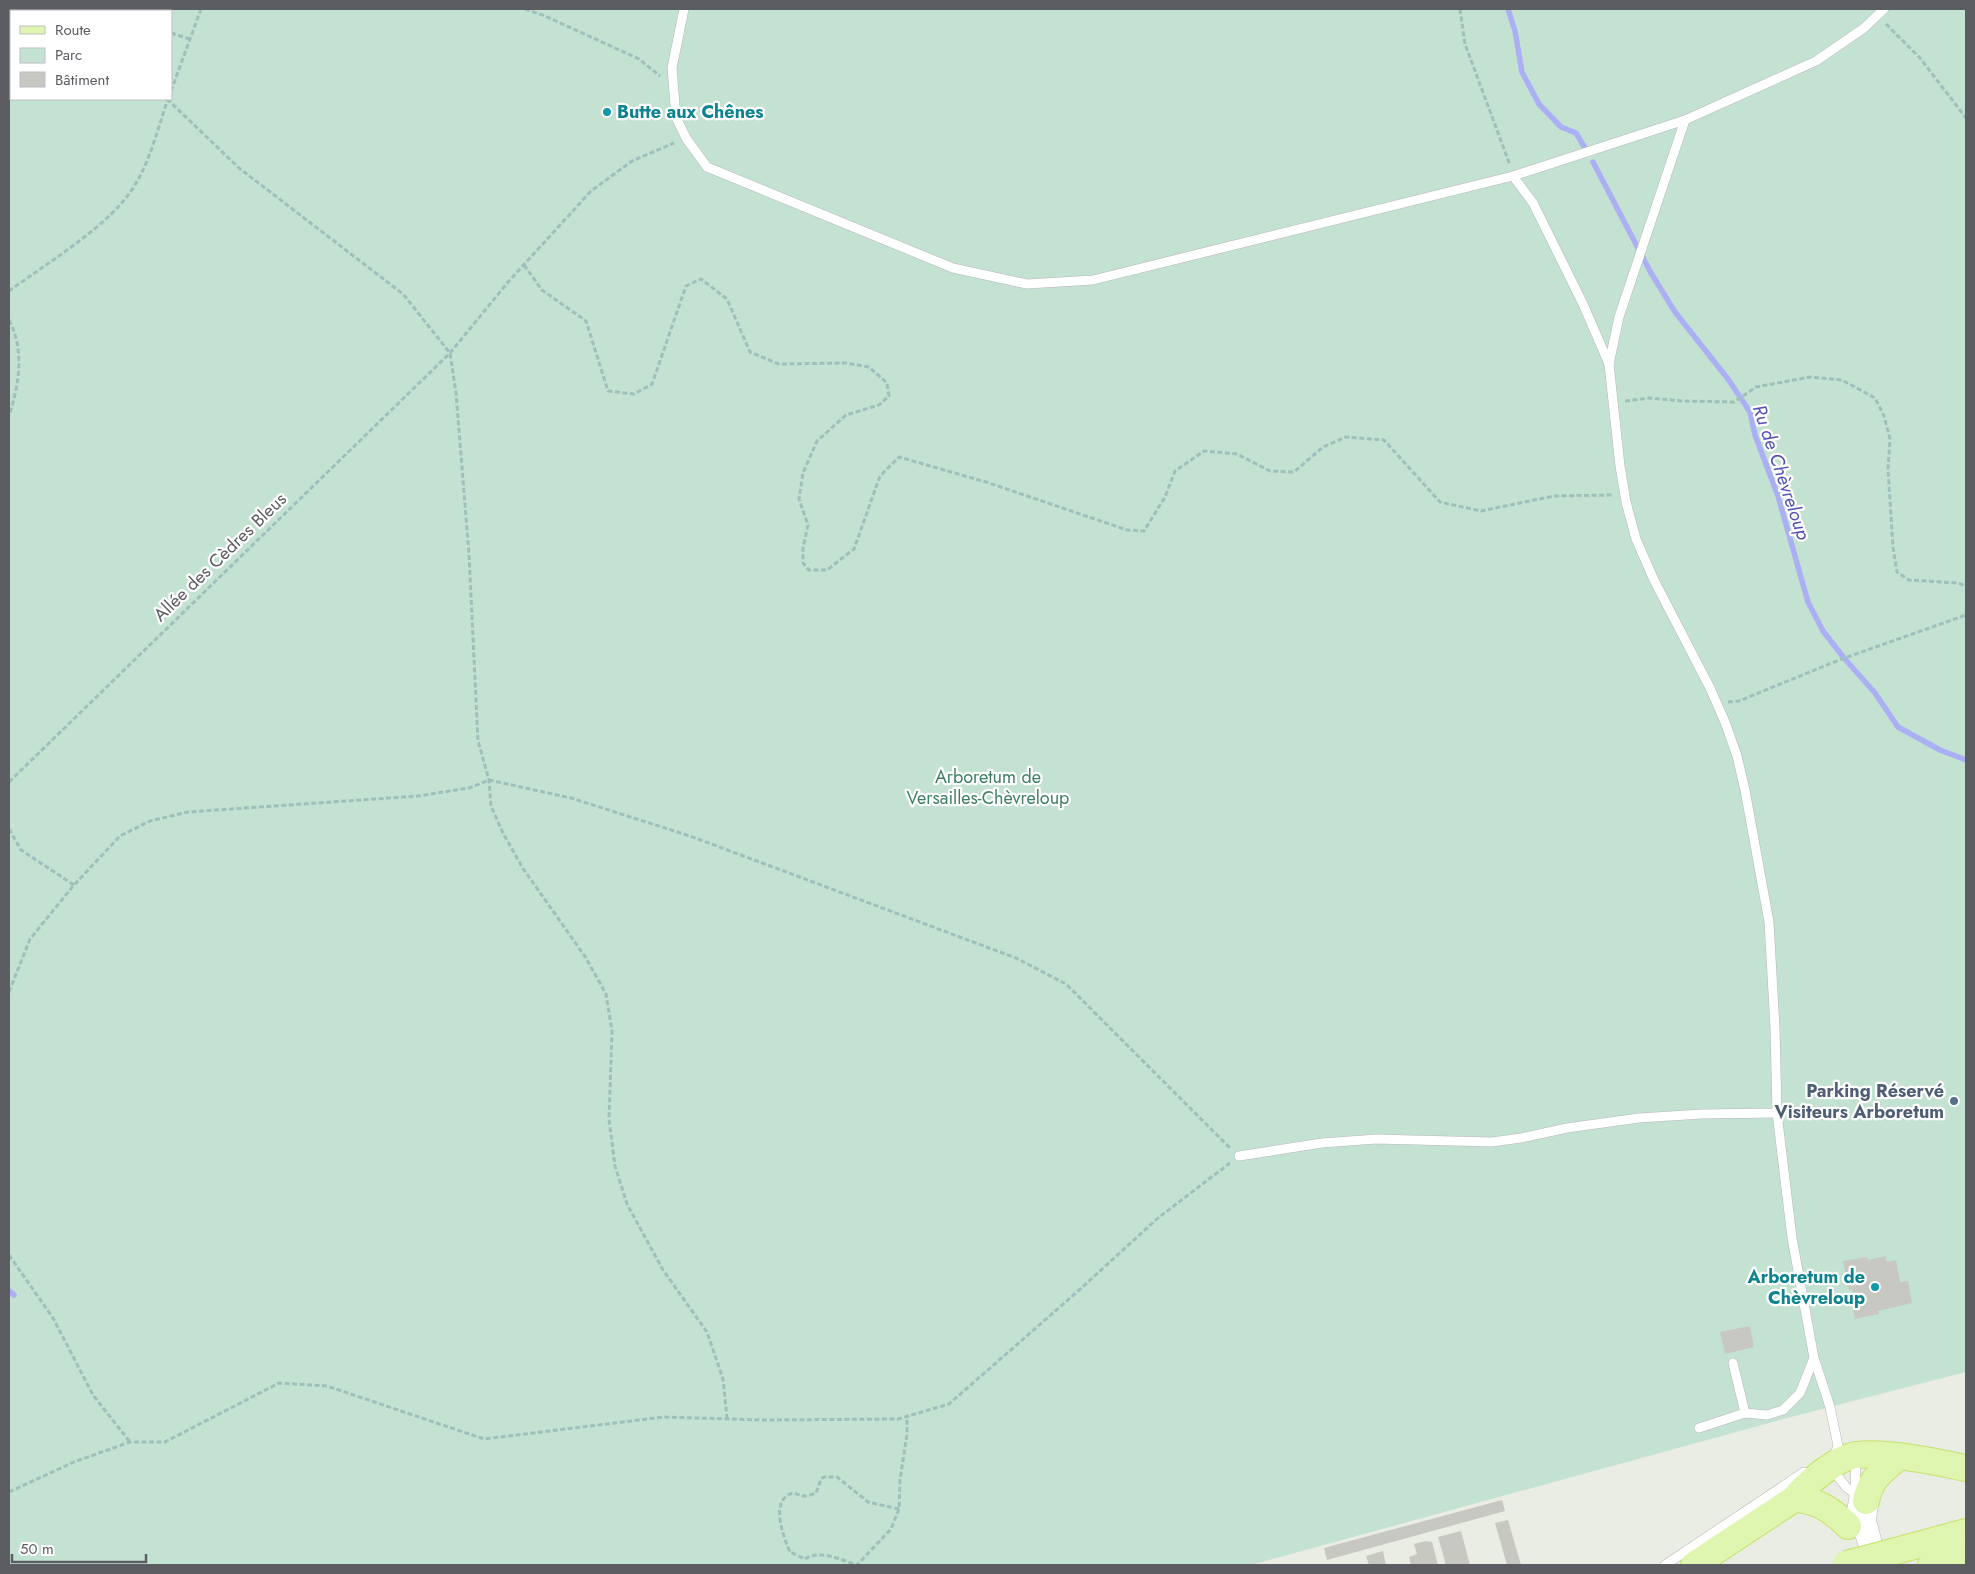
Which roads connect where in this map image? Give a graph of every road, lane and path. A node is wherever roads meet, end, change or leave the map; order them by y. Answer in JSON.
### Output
{"nodes":[{"id":1,"x":201,"y":9,"type":"edge"},
{"id":2,"x":525,"y":9,"type":"edge"},
{"id":3,"x":684,"y":9,"type":"edge"},
{"id":4,"x":1460,"y":9,"type":"edge"},
{"id":5,"x":1880,"y":12,"type":"edge"},
{"id":6,"x":172,"y":33,"type":"edge"},
{"id":7,"x":190,"y":40,"type":"junction"},
{"id":8,"x":172,"y":87,"type":"edge"},
{"id":9,"x":674,"y":88,"type":"junction"},
{"id":10,"x":168,"y":100,"type":"edge"},
{"id":11,"x":169,"y":100,"type":"edge"},
{"id":12,"x":1966,"y":118,"type":"edge"},
{"id":13,"x":1685,"y":120,"type":"junction"},
{"id":14,"x":686,"y":138,"type":"junction"},
{"id":15,"x":1513,"y":176,"type":"junction"},
{"id":16,"x":524,"y":265,"type":"junction"},
{"id":17,"x":9,"y":291,"type":"edge"},
{"id":18,"x":9,"y":320,"type":"edge"},
{"id":19,"x":450,"y":353,"type":"junction"},
{"id":20,"x":1609,"y":364,"type":"junction"},
{"id":21,"x":1613,"y":402,"type":"junction"},
{"id":22,"x":9,"y":416,"type":"edge"},
{"id":23,"x":1625,"y":495,"type":"junction"},
{"id":24,"x":1966,"y":586,"type":"edge"},
{"id":25,"x":1966,"y":615,"type":"edge"},
{"id":26,"x":1718,"y":704,"type":"junction"},
{"id":27,"x":489,"y":780,"type":"junction"},
{"id":28,"x":9,"y":782,"type":"edge"},
{"id":29,"x":9,"y":829,"type":"edge"},
{"id":30,"x":74,"y":885,"type":"junction"},
{"id":31,"x":9,"y":992,"type":"edge"},
{"id":32,"x":1777,"y":1113,"type":"junction"},
{"id":33,"x":1239,"y":1156,"type":"junction"},
{"id":34,"x":9,"y":1255,"type":"edge"},
{"id":35,"x":1814,"y":1358,"type":"junction"},
{"id":36,"x":1733,"y":1363,"type":"dead end"},
{"id":37,"x":1746,"y":1413,"type":"junction"},
{"id":38,"x":907,"y":1417,"type":"junction"},
{"id":39,"x":727,"y":1418,"type":"junction"},
{"id":40,"x":1699,"y":1428,"type":"dead end"},
{"id":41,"x":130,"y":1442,"type":"junction"},
{"id":42,"x":1841,"y":1456,"type":"junction"},
{"id":43,"x":1898,"y":1457,"type":"junction"},
{"id":44,"x":1966,"y":1465,"type":"edge"},
{"id":45,"x":9,"y":1492,"type":"edge"},
{"id":46,"x":1861,"y":1498,"type":"junction"},
{"id":47,"x":1794,"y":1499,"type":"junction"},
{"id":48,"x":899,"y":1509,"type":"junction"},
{"id":49,"x":1966,"y":1532,"type":"edge"},
{"id":50,"x":1852,"y":1548,"type":"edge"},
{"id":51,"x":1701,"y":1554,"type":"edge"},
{"id":52,"x":1966,"y":1556,"type":"edge"},
{"id":53,"x":1665,"y":1565,"type":"edge"},
{"id":54,"x":1931,"y":1565,"type":"edge"}],
"edges":[{"from":1,"to":7,"type":"path"},
{"from":2,"to":9,"type":"path"},
{"from":3,"to":9,"type":"lane"},
{"from":4,"to":15,"type":"path"},
{"from":5,"to":12,"type":"path"},
{"from":5,"to":13,"type":"lane"},
{"from":6,"to":7,"type":"path"},
{"from":7,"to":8,"type":"path"},
{"from":9,"to":14,"type":"lane"},
{"from":10,"to":17,"type":"path"},
{"from":11,"to":19,"type":"path"},
{"from":13,"to":15,"type":"lane"},
{"from":13,"to":20,"type":"lane"},
{"from":14,"to":15,"type":"lane"},
{"from":14,"to":16,"type":"path","name":"Allée des Cèdres Bleus"},
{"from":15,"to":20,"type":"lane"},
{"from":16,"to":19,"type":"path","name":"Allée des Cèdres Bleus"},
{"from":16,"to":23,"type":"path"},
{"from":18,"to":22,"type":"path"},
{"from":19,"to":27,"type":"path"},
{"from":19,"to":28,"type":"path","name":"Allée des Cèdres Bleus"},
{"from":20,"to":21,"type":"lane"},
{"from":21,"to":23,"type":"lane"},
{"from":21,"to":24,"type":"path"},
{"from":23,"to":26,"type":"lane"},
{"from":25,"to":26,"type":"path"},
{"from":26,"to":32,"type":"lane"},
{"from":27,"to":30,"type":"path"},
{"from":27,"to":33,"type":"path"},
{"from":27,"to":39,"type":"path"},
{"from":29,"to":30,"type":"path"},
{"from":30,"to":31,"type":"path"},
{"from":32,"to":33,"type":"lane"},
{"from":32,"to":35,"type":"lane"},
{"from":33,"to":38,"type":"path"},
{"from":34,"to":41,"type":"path"},
{"from":35,"to":37,"type":"lane"},
{"from":35,"to":42,"type":"lane"},
{"from":36,"to":37,"type":"lane"},
{"from":37,"to":40,"type":"lane"},
{"from":38,"to":39,"type":"path"},
{"from":38,"to":48,"type":"path"},
{"from":39,"to":41,"type":"path"},
{"from":41,"to":45,"type":"path"},
{"from":42,"to":43,"type":"main road"},
{"from":42,"to":46,"type":"lane"},
{"from":42,"to":46,"type":"lane"},
{"from":42,"to":47,"type":"main road"},
{"from":42,"to":51,"type":"lane"},
{"from":43,"to":44,"type":"main road"},
{"from":43,"to":46,"type":"main road"},
{"from":46,"to":50,"type":"main road"},
{"from":47,"to":50,"type":"main road"},
{"from":47,"to":51,"type":"main road"},
{"from":48,"to":48,"type":"path"},
{"from":49,"to":50,"type":"main road","bridge":true},
{"from":51,"to":53,"type":"lane"},
{"from":52,"to":54,"type":"main road"}]}
